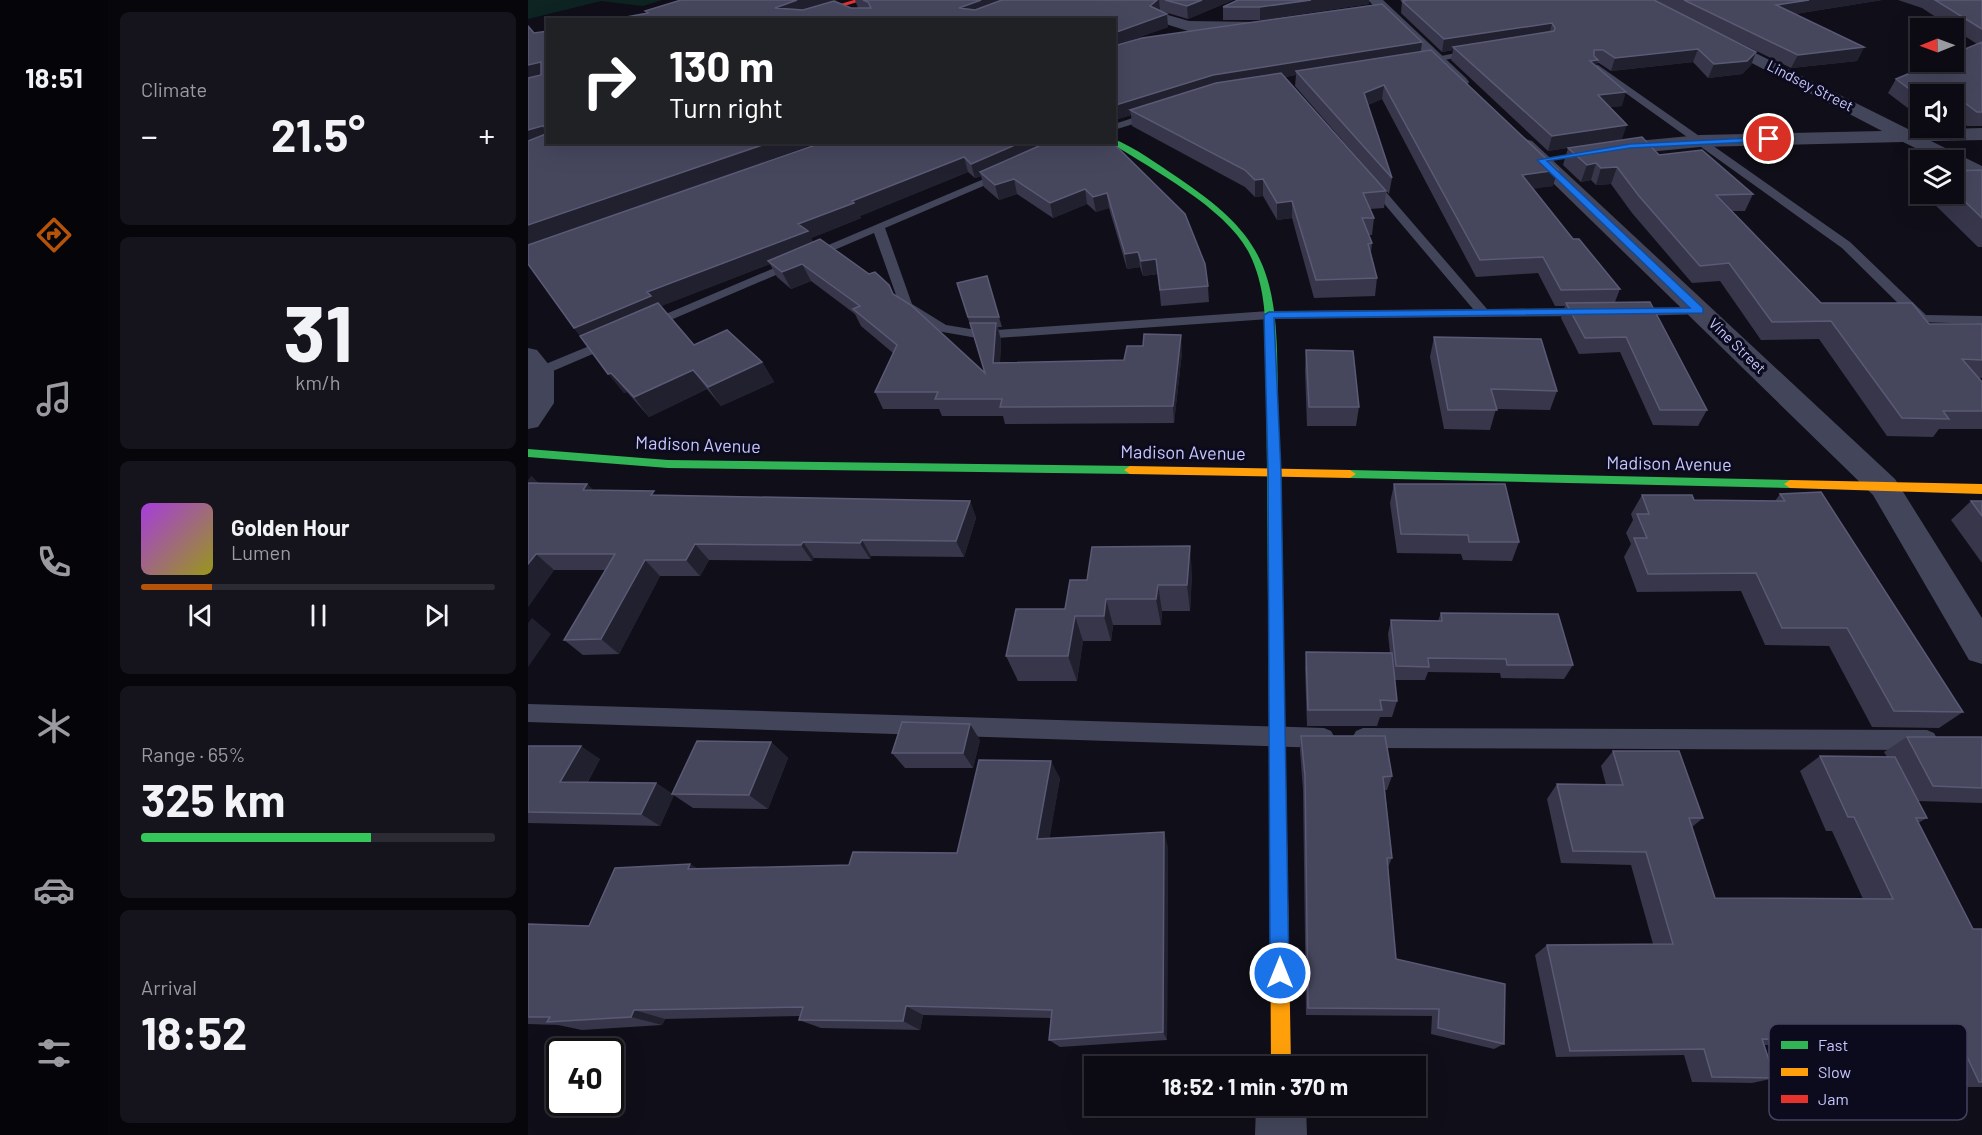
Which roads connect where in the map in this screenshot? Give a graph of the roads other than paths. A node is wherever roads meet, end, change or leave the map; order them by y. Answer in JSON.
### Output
{"nodes":[{"id":1,"x":1638,"y":0,"type":"edge"},
{"id":2,"x":1376,"y":5,"type":"edge"},
{"id":3,"x":840,"y":6,"type":"joint"},
{"id":4,"x":859,"y":8,"type":"edge"},
{"id":5,"x":1190,"y":15,"type":"junction"},
{"id":6,"x":796,"y":18,"type":"edge"},
{"id":7,"x":1266,"y":22,"type":"junction"},
{"id":8,"x":1142,"y":24,"type":"edge"},
{"id":9,"x":1172,"y":35,"type":"edge"},
{"id":10,"x":1203,"y":36,"type":"edge"},
{"id":11,"x":1491,"y":50,"type":"edge"},
{"id":12,"x":1424,"y":61,"type":"junction"},
{"id":13,"x":1595,"y":67,"type":"edge"},
{"id":14,"x":1476,"y":98,"type":"edge"},
{"id":15,"x":1170,"y":109,"type":"edge"},
{"id":16,"x":1116,"y":127,"type":"edge"},
{"id":17,"x":1509,"y":129,"type":"edge"},
{"id":18,"x":1906,"y":134,"type":"junction"},
{"id":19,"x":1982,"y":134,"type":"edge"},
{"id":20,"x":1700,"y":141,"type":"junction"},
{"id":21,"x":1116,"y":142,"type":"edge"},
{"id":22,"x":1586,"y":153,"type":"edge"},
{"id":23,"x":1021,"y":166,"type":"edge"},
{"id":24,"x":1361,"y":171,"type":"edge"},
{"id":25,"x":1982,"y":174,"type":"edge"},
{"id":26,"x":878,"y":227,"type":"junction"},
{"id":27,"x":1699,"y":310,"type":"junction"},
{"id":28,"x":1482,"y":311,"type":"junction"},
{"id":29,"x":1599,"y":312,"type":"edge"},
{"id":30,"x":1621,"y":312,"type":"edge"},
{"id":31,"x":1269,"y":315,"type":"junction"},
{"id":32,"x":1982,"y":320,"type":"edge"},
{"id":33,"x":534,"y":363,"type":"edge"},
{"id":34,"x":528,"y":420,"type":"edge"},
{"id":35,"x":528,"y":453,"type":"edge"},
{"id":36,"x":1274,"y":472,"type":"junction"},
{"id":37,"x":1884,"y":487,"type":"junction"},
{"id":38,"x":1982,"y":489,"type":"edge"},
{"id":39,"x":1982,"y":649,"type":"edge"},
{"id":40,"x":528,"y":713,"type":"edge"},
{"id":41,"x":1277,"y":738,"type":"junction"},
{"id":42,"x":1946,"y":740,"type":"edge"},
{"id":43,"x":1281,"y":1056,"type":"edge"},
{"id":44,"x":1281,"y":1116,"type":"edge"},
{"id":45,"x":1281,"y":1135,"type":"edge"}],
"edges":[{"from":1,"to":18,"type":"street","name":"Lindsey Street"},
{"from":2,"to":12,"type":"street"},
{"from":3,"to":4,"type":"street"},
{"from":3,"to":6,"type":"street"},
{"from":5,"to":7,"type":"street"},
{"from":5,"to":7,"type":"street"},
{"from":5,"to":8,"type":"street"},
{"from":5,"to":9,"type":"street"},
{"from":7,"to":10,"type":"lane"},
{"from":11,"to":12,"type":"lane"},
{"from":12,"to":14,"type":"street"},
{"from":13,"to":20,"type":"lane"},
{"from":15,"to":16,"type":"lane"},
{"from":17,"to":27,"type":"street","name":"Vine Street"},
{"from":18,"to":19,"type":"street"},
{"from":18,"to":20,"type":"street"},
{"from":18,"to":25,"type":"street","name":"Lindsey Street"},
{"from":20,"to":22,"type":"street"},
{"from":20,"to":32,"type":"lane"},
{"from":21,"to":31,"type":"street"},
{"from":23,"to":26,"type":"lane"},
{"from":24,"to":28,"type":"lane"},
{"from":26,"to":31,"type":"lane"},
{"from":26,"to":33,"type":"lane"},
{"from":27,"to":30,"type":"lane"},
{"from":27,"to":37,"type":"street","name":"Vine Street"},
{"from":28,"to":29,"type":"lane"},
{"from":28,"to":31,"type":"lane"},
{"from":31,"to":36,"type":"street"},
{"from":33,"to":34,"type":"street"},
{"from":35,"to":36,"type":"street","name":"Madison Avenue"},
{"from":36,"to":37,"type":"street","name":"Madison Avenue"},
{"from":36,"to":41,"type":"street"},
{"from":37,"to":38,"type":"street","name":"Madison Avenue"},
{"from":37,"to":39,"type":"street","name":"Vine Street"},
{"from":40,"to":41,"type":"lane"},
{"from":41,"to":42,"type":"lane"},
{"from":41,"to":43,"type":"street"},
{"from":44,"to":45,"type":"street"}]}
